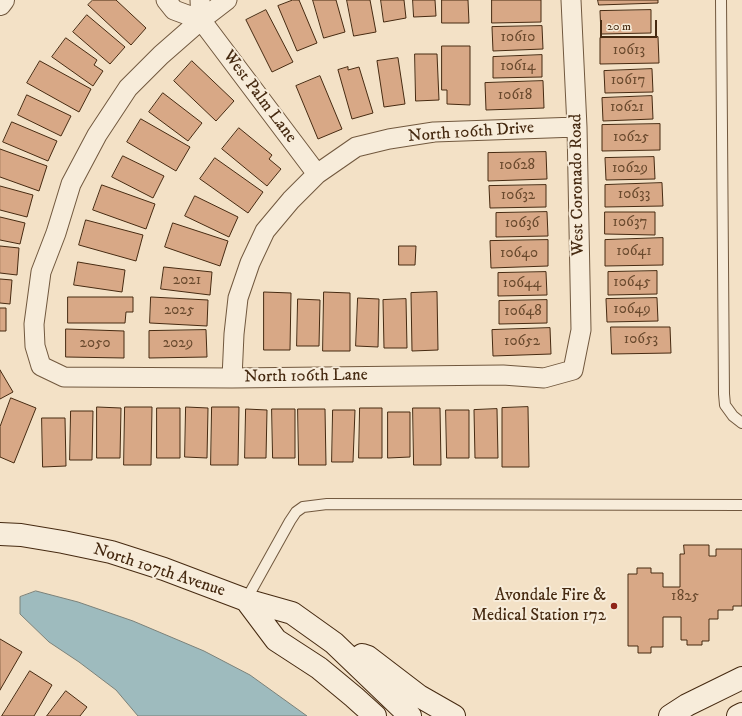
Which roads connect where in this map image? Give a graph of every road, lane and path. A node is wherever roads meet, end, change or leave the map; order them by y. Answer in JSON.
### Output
{"nodes":[{"id":1,"x":3,"y":0,"type":"edge"},
{"id":2,"x":166,"y":0,"type":"edge"},
{"id":3,"x":200,"y":0,"type":"edge"},
{"id":4,"x":227,"y":0,"type":"edge"},
{"id":5,"x":571,"y":0,"type":"edge"},
{"id":6,"x":721,"y":0,"type":"edge"},
{"id":7,"x":0,"y":4,"type":"edge"},
{"id":8,"x":201,"y":20,"type":"junction"},
{"id":9,"x":577,"y":127,"type":"junction"},
{"id":10,"x":317,"y":174,"type":"junction"},
{"id":11,"x":574,"y":370,"type":"joint"},
{"id":12,"x":232,"y":378,"type":"junction"},
{"id":13,"x":742,"y":423,"type":"edge"},
{"id":14,"x":742,"y":505,"type":"edge"},
{"id":15,"x":0,"y":534,"type":"edge"},
{"id":16,"x":246,"y":600,"type":"junction"},
{"id":17,"x":334,"y":643,"type":"junction"},
{"id":18,"x":742,"y":678,"type":"edge"},
{"id":19,"x":678,"y":710,"type":"edge"},
{"id":20,"x":742,"y":714,"type":"edge"},
{"id":21,"x":375,"y":716,"type":"edge"},
{"id":22,"x":410,"y":716,"type":"edge"},
{"id":23,"x":454,"y":716,"type":"edge"},
{"id":24,"x":657,"y":716,"type":"edge"},
{"id":25,"x":738,"y":716,"type":"edge"}],
"edges":[{"from":1,"to":7,"type":"main road"},
{"from":2,"to":8,"type":"street"},
{"from":3,"to":8,"type":"street"},
{"from":4,"to":8,"type":"street"},
{"from":5,"to":9,"type":"street","name":"West Coronado Road"},
{"from":6,"to":13,"type":"lane"},
{"from":8,"to":10,"type":"street","name":"West Palm Lane"},
{"from":8,"to":12,"type":"street","name":"North 106th Lane"},
{"from":9,"to":10,"type":"street","name":"North 106th Drive"},
{"from":9,"to":11,"type":"street","name":"West Coronado Road"},
{"from":10,"to":12,"type":"street","name":"North 106th Drive"},
{"from":11,"to":12,"type":"street","name":"North 106th Lane"},
{"from":14,"to":16,"type":"lane"},
{"from":15,"to":16,"type":"main road","name":"North 107th Avenue"},
{"from":16,"to":17,"type":"main road","name":"North 107th Avenue"},
{"from":16,"to":21,"type":"main road","name":"North 107th Avenue"},
{"from":17,"to":22,"type":"main road","name":"North 107th Avenue"},
{"from":17,"to":23,"type":"main road"},
{"from":18,"to":19,"type":"main road"},
{"from":19,"to":24,"type":"main road"},
{"from":20,"to":25,"type":"main road"}]}
